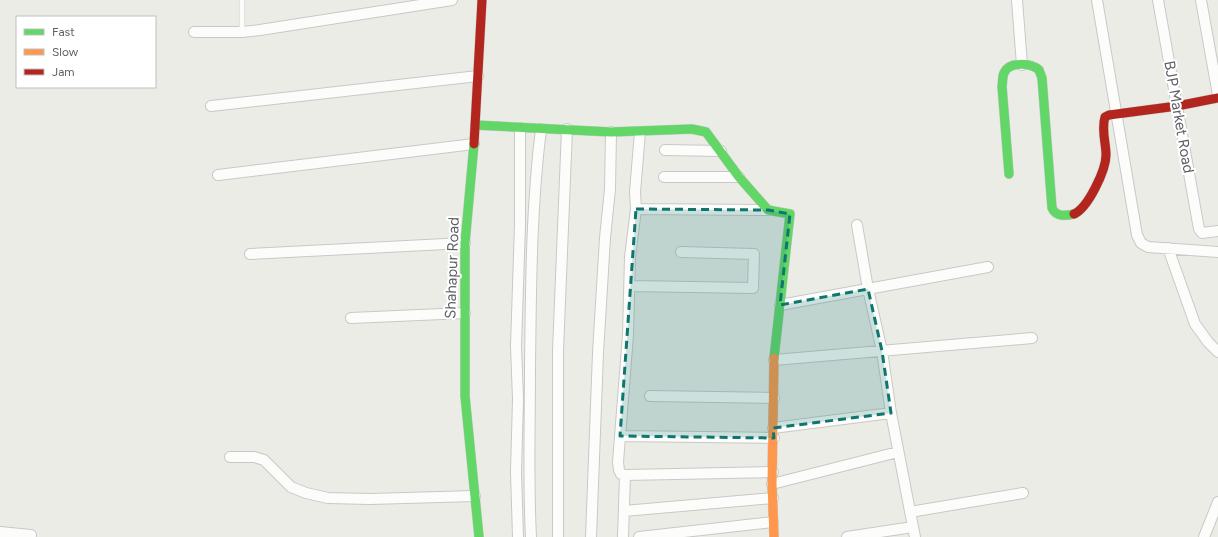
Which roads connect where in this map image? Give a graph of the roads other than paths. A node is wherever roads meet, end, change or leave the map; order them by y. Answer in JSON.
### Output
{"nodes":[{"id":1,"x":242,"y":0,"type":"edge"},
{"id":2,"x":452,"y":0,"type":"edge"},
{"id":3,"x":482,"y":0,"type":"edge"},
{"id":4,"x":1017,"y":0,"type":"edge"},
{"id":5,"x":1097,"y":0,"type":"edge"},
{"id":6,"x":1158,"y":0,"type":"edge"},
{"id":7,"x":1201,"y":0,"type":"edge"},
{"id":8,"x":194,"y":32,"type":"dead end"},
{"id":9,"x":242,"y":32,"type":"junction"},
{"id":10,"x":1022,"y":65,"type":"junction"},
{"id":11,"x":478,"y":76,"type":"junction"},
{"id":12,"x":1218,"y":95,"type":"edge"},
{"id":13,"x":1218,"y":98,"type":"edge"},
{"id":14,"x":211,"y":106,"type":"dead end"},
{"id":15,"x":1177,"y":106,"type":"junction"},
{"id":16,"x":1116,"y":114,"type":"junction"},
{"id":17,"x":475,"y":125,"type":"junction"},
{"id":18,"x":520,"y":128,"type":"junction"},
{"id":19,"x":541,"y":129,"type":"junction"},
{"id":20,"x":567,"y":129,"type":"junction"},
{"id":21,"x":610,"y":132,"type":"junction"},
{"id":22,"x":640,"y":132,"type":"junction"},
{"id":23,"x":474,"y":144,"type":"junction"},
{"id":24,"x":665,"y":150,"type":"dead end"},
{"id":25,"x":721,"y":151,"type":"junction"},
{"id":26,"x":1009,"y":174,"type":"dead end"},
{"id":27,"x":218,"y":175,"type":"dead end"},
{"id":28,"x":664,"y":176,"type":"dead end"},
{"id":29,"x":739,"y":177,"type":"junction"},
{"id":30,"x":636,"y":209,"type":"junction"},
{"id":31,"x":768,"y":210,"type":"junction"},
{"id":32,"x":857,"y":225,"type":"dead end"},
{"id":33,"x":1218,"y":231,"type":"edge"},
{"id":34,"x":465,"y":243,"type":"junction"},
{"id":35,"x":1168,"y":248,"type":"junction"},
{"id":36,"x":681,"y":252,"type":"dead end"},
{"id":37,"x":1218,"y":252,"type":"edge"},
{"id":38,"x":250,"y":254,"type":"dead end"},
{"id":39,"x":988,"y":267,"type":"dead end"},
{"id":40,"x":630,"y":286,"type":"junction"},
{"id":41,"x":868,"y":289,"type":"junction"},
{"id":42,"x":780,"y":305,"type":"junction"},
{"id":43,"x":465,"y":313,"type":"junction"},
{"id":44,"x":351,"y":318,"type":"dead end"},
{"id":45,"x":1032,"y":338,"type":"dead end"},
{"id":46,"x":882,"y":351,"type":"junction"},
{"id":47,"x":1218,"y":352,"type":"edge"},
{"id":48,"x":774,"y":360,"type":"junction"},
{"id":49,"x":650,"y":396,"type":"dead end"},
{"id":50,"x":774,"y":398,"type":"junction"},
{"id":51,"x":891,"y":413,"type":"junction"},
{"id":52,"x":773,"y":433,"type":"junction"},
{"id":53,"x":620,"y":436,"type":"junction"},
{"id":54,"x":898,"y":452,"type":"junction"},
{"id":55,"x":230,"y":458,"type":"dead end"},
{"id":56,"x":773,"y":472,"type":"junction"},
{"id":57,"x":625,"y":475,"type":"junction"},
{"id":58,"x":772,"y":484,"type":"junction"},
{"id":59,"x":1023,"y":493,"type":"dead end"},
{"id":60,"x":475,"y":496,"type":"junction"},
{"id":61,"x":773,"y":498,"type":"junction"},
{"id":62,"x":1218,"y":502,"type":"edge"},
{"id":63,"x":624,"y":511,"type":"junction"},
{"id":64,"x":910,"y":512,"type":"junction"},
{"id":65,"x":773,"y":522,"type":"junction"},
{"id":66,"x":0,"y":532,"type":"edge"},
{"id":67,"x":914,"y":532,"type":"edge"},
{"id":68,"x":31,"y":535,"type":"dead end"},
{"id":69,"x":479,"y":537,"type":"edge"},
{"id":70,"x":518,"y":537,"type":"edge"},
{"id":71,"x":531,"y":537,"type":"edge"},
{"id":72,"x":558,"y":537,"type":"edge"},
{"id":73,"x":591,"y":537,"type":"edge"},
{"id":74,"x":623,"y":537,"type":"edge"},
{"id":75,"x":639,"y":537,"type":"edge"},
{"id":76,"x":774,"y":537,"type":"edge"},
{"id":77,"x":847,"y":537,"type":"edge"},
{"id":78,"x":1204,"y":537,"type":"edge"}],
"edges":[{"from":1,"to":9,"type":"lane"},
{"from":2,"to":9,"type":"street"},
{"from":3,"to":11,"type":"street","name":"Shahapur Road"},
{"from":4,"to":10,"type":"street"},
{"from":5,"to":16,"type":"street"},
{"from":6,"to":15,"type":"street","name":"BJP Market Road"},
{"from":7,"to":12,"type":"street"},
{"from":8,"to":9,"type":"street"},
{"from":10,"to":16,"type":"street"},
{"from":10,"to":26,"type":"street"},
{"from":11,"to":14,"type":"street"},
{"from":11,"to":17,"type":"street","name":"Shahapur Road"},
{"from":13,"to":15,"type":"street"},
{"from":15,"to":16,"type":"street"},
{"from":15,"to":33,"type":"street","name":"BJP Market Road"},
{"from":16,"to":35,"type":"street"},
{"from":17,"to":18,"type":"street"},
{"from":17,"to":23,"type":"street","name":"Shahapur Road"},
{"from":18,"to":19,"type":"street"},
{"from":18,"to":70,"type":"street"},
{"from":19,"to":20,"type":"street"},
{"from":19,"to":71,"type":"street"},
{"from":20,"to":21,"type":"street"},
{"from":20,"to":72,"type":"street"},
{"from":21,"to":22,"type":"street"},
{"from":21,"to":73,"type":"street"},
{"from":22,"to":25,"type":"street"},
{"from":22,"to":30,"type":"street"},
{"from":23,"to":27,"type":"street"},
{"from":23,"to":34,"type":"street","name":"Shahapur Road"},
{"from":24,"to":25,"type":"street"},
{"from":25,"to":29,"type":"street"},
{"from":28,"to":29,"type":"street"},
{"from":29,"to":31,"type":"street"},
{"from":30,"to":31,"type":"street"},
{"from":30,"to":40,"type":"street"},
{"from":31,"to":42,"type":"street"},
{"from":32,"to":41,"type":"street"},
{"from":34,"to":38,"type":"street"},
{"from":34,"to":43,"type":"street","name":"Shahapur Road"},
{"from":35,"to":37,"type":"street"},
{"from":35,"to":47,"type":"street"},
{"from":36,"to":40,"type":"street"},
{"from":39,"to":41,"type":"street"},
{"from":40,"to":53,"type":"street"},
{"from":41,"to":42,"type":"street"},
{"from":41,"to":46,"type":"street"},
{"from":42,"to":48,"type":"street"},
{"from":43,"to":44,"type":"street"},
{"from":43,"to":60,"type":"street","name":"Shahapur Road"},
{"from":45,"to":46,"type":"street"},
{"from":46,"to":48,"type":"street"},
{"from":46,"to":51,"type":"street"},
{"from":48,"to":50,"type":"street"},
{"from":49,"to":50,"type":"street"},
{"from":50,"to":52,"type":"street"},
{"from":51,"to":52,"type":"street"},
{"from":51,"to":54,"type":"street"},
{"from":52,"to":53,"type":"street"},
{"from":52,"to":56,"type":"street"},
{"from":53,"to":57,"type":"street"},
{"from":54,"to":58,"type":"street"},
{"from":54,"to":64,"type":"street"},
{"from":55,"to":60,"type":"street"},
{"from":56,"to":57,"type":"street"},
{"from":56,"to":58,"type":"street"},
{"from":57,"to":63,"type":"street"},
{"from":58,"to":61,"type":"street"},
{"from":59,"to":64,"type":"street"},
{"from":60,"to":69,"type":"street","name":"Shahapur Road"},
{"from":61,"to":63,"type":"street"},
{"from":61,"to":65,"type":"street"},
{"from":62,"to":78,"type":"street"},
{"from":63,"to":74,"type":"street"},
{"from":64,"to":67,"type":"street"},
{"from":65,"to":75,"type":"street"},
{"from":65,"to":76,"type":"street"},
{"from":66,"to":68,"type":"street"},
{"from":67,"to":77,"type":"street"}]}
